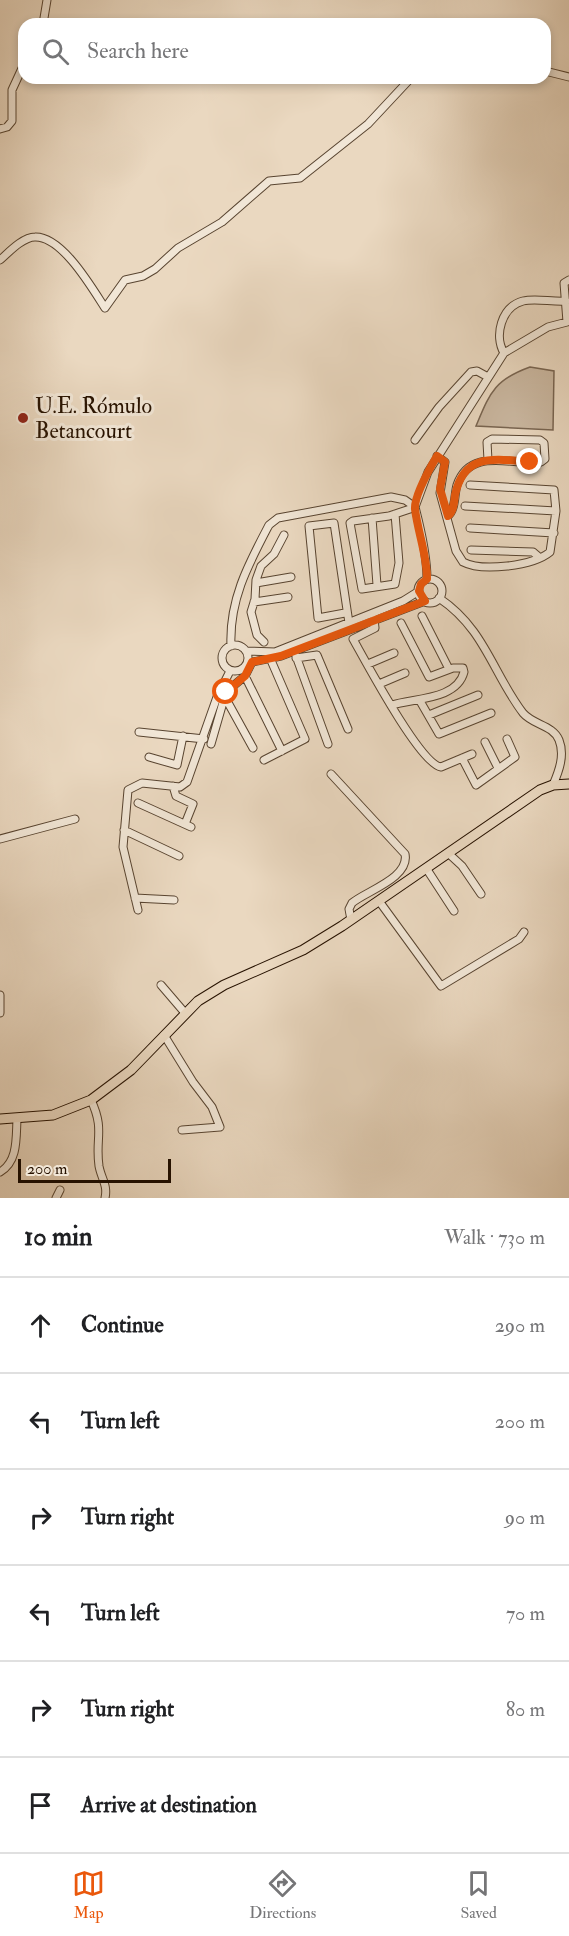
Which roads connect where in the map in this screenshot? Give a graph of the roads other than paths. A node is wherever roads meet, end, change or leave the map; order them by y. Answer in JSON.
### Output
{"nodes":[{"id":1,"x":47,"y":0,"type":"edge"},
{"id":2,"x":44,"y":18,"type":"edge"},
{"id":3,"x":551,"y":72,"type":"edge"},
{"id":4,"x":18,"y":77,"type":"edge"},
{"id":5,"x":569,"y":77,"type":"edge"},
{"id":6,"x":405,"y":84,"type":"edge"},
{"id":7,"x":0,"y":129,"type":"edge"},
{"id":8,"x":0,"y":260,"type":"edge"},
{"id":9,"x":569,"y":279,"type":"edge"},
{"id":10,"x":566,"y":301,"type":"junction"},
{"id":11,"x":504,"y":353,"type":"junction"},
{"id":12,"x":488,"y":377,"type":"junction"},
{"id":13,"x":415,"y":440,"type":"dead end"},
{"id":14,"x":437,"y":456,"type":"junction"},
{"id":15,"x":488,"y":460,"type":"junction"},
{"id":16,"x":470,"y":485,"type":"dead end"},
{"id":17,"x":413,"y":506,"type":"junction"},
{"id":18,"x":465,"y":506,"type":"dead end"},
{"id":19,"x":556,"y":511,"type":"junction"},
{"id":20,"x":395,"y":514,"type":"junction"},
{"id":21,"x":448,"y":516,"type":"junction"},
{"id":22,"x":372,"y":518,"type":"junction"},
{"id":23,"x":470,"y":528,"type":"dead end"},
{"id":24,"x":554,"y":533,"type":"junction"},
{"id":25,"x":284,"y":535,"type":"dead end"},
{"id":26,"x":471,"y":550,"type":"dead end"},
{"id":27,"x":540,"y":558,"type":"junction"},
{"id":28,"x":291,"y":577,"type":"dead end"},
{"id":29,"x":243,"y":578,"type":"junction"},
{"id":30,"x":427,"y":579,"type":"junction"},
{"id":31,"x":256,"y":581,"type":"junction"},
{"id":32,"x":377,"y":585,"type":"junction"},
{"id":33,"x":419,"y":591,"type":"junction"},
{"id":34,"x":288,"y":597,"type":"dead end"},
{"id":35,"x":439,"y":598,"type":"junction"},
{"id":36,"x":425,"y":601,"type":"junction"},
{"id":37,"x":254,"y":602,"type":"junction"},
{"id":38,"x":345,"y":613,"type":"junction"},
{"id":39,"x":422,"y":616,"type":"dead end"},
{"id":40,"x":374,"y":619,"type":"junction"},
{"id":41,"x":349,"y":623,"type":"junction"},
{"id":42,"x":401,"y":623,"type":"dead end"},
{"id":43,"x":264,"y":642,"type":"dead end"},
{"id":44,"x":231,"y":645,"type":"junction"},
{"id":45,"x":246,"y":651,"type":"junction"},
{"id":46,"x":394,"y":653,"type":"dead end"},
{"id":47,"x":295,"y":655,"type":"junction"},
{"id":48,"x":270,"y":658,"type":"junction"},
{"id":49,"x":250,"y":662,"type":"junction"},
{"id":50,"x":368,"y":664,"type":"junction"},
{"id":51,"x":449,"y":669,"type":"junction"},
{"id":52,"x":230,"y":670,"type":"junction"},
{"id":53,"x":405,"y":673,"type":"dead end"},
{"id":54,"x":245,"y":676,"type":"junction"},
{"id":55,"x":379,"y":684,"type":"junction"},
{"id":56,"x":478,"y":695,"type":"dead end"},
{"id":57,"x":226,"y":699,"type":"junction"},
{"id":58,"x":420,"y":700,"type":"junction"},
{"id":59,"x":392,"y":705,"type":"junction"},
{"id":60,"x":491,"y":713,"type":"dead end"},
{"id":61,"x":429,"y":715,"type":"junction"},
{"id":62,"x":348,"y":729,"type":"dead end"},
{"id":63,"x":139,"y":732,"type":"dead end"},
{"id":64,"x":183,"y":736,"type":"junction"},
{"id":65,"x":204,"y":739,"type":"junction"},
{"id":66,"x":507,"y":739,"type":"dead end"},
{"id":67,"x":485,"y":742,"type":"dead end"},
{"id":68,"x":212,"y":744,"type":"dead end"},
{"id":69,"x":328,"y":744,"type":"dead end"},
{"id":70,"x":253,"y":748,"type":"dead end"},
{"id":71,"x":282,"y":751,"type":"junction"},
{"id":72,"x":472,"y":754,"type":"dead end"},
{"id":73,"x":149,"y":757,"type":"dead end"},
{"id":74,"x":462,"y":758,"type":"junction"},
{"id":75,"x":264,"y":760,"type":"dead end"},
{"id":76,"x":498,"y":768,"type":"junction"},
{"id":77,"x":331,"y":774,"type":"dead end"},
{"id":78,"x":569,"y":784,"type":"edge"},
{"id":79,"x":553,"y":785,"type":"junction"},
{"id":80,"x":173,"y":786,"type":"junction"},
{"id":81,"x":138,"y":803,"type":"dead end"},
{"id":82,"x":75,"y":819,"type":"dead end"},
{"id":83,"x":124,"y":830,"type":"junction"},
{"id":84,"x":0,"y":839,"type":"edge"},
{"id":85,"x":448,"y":853,"type":"junction"},
{"id":86,"x":179,"y":856,"type":"dead end"},
{"id":87,"x":426,"y":868,"type":"junction"},
{"id":88,"x":481,"y":894,"type":"dead end"},
{"id":89,"x":135,"y":898,"type":"junction"},
{"id":90,"x":174,"y":900,"type":"dead end"},
{"id":91,"x":379,"y":901,"type":"junction"},
{"id":92,"x":138,"y":910,"type":"dead end"},
{"id":93,"x":454,"y":911,"type":"dead end"},
{"id":94,"x":351,"y":920,"type":"junction"},
{"id":95,"x":524,"y":932,"type":"dead end"},
{"id":96,"x":161,"y":985,"type":"dead end"},
{"id":97,"x":0,"y":995,"type":"edge"},
{"id":98,"x":0,"y":1013,"type":"edge"},
{"id":99,"x":185,"y":1013,"type":"junction"},
{"id":100,"x":164,"y":1035,"type":"junction"},
{"id":101,"x":91,"y":1100,"type":"junction"},
{"id":102,"x":0,"y":1119,"type":"edge"},
{"id":103,"x":17,"y":1119,"type":"junction"},
{"id":104,"x":0,"y":1124,"type":"edge"},
{"id":105,"x":182,"y":1131,"type":"dead end"},
{"id":106,"x":0,"y":1172,"type":"edge"},
{"id":107,"x":60,"y":1190,"type":"dead end"},
{"id":108,"x":56,"y":1198,"type":"edge"},
{"id":109,"x":105,"y":1198,"type":"edge"}],
"edges":[{"from":1,"to":2,"type":"street"},
{"from":3,"to":5,"type":"street"},
{"from":4,"to":7,"type":"street"},
{"from":6,"to":8,"type":"street"},
{"from":9,"to":10,"type":"street"},
{"from":10,"to":11,"type":"street"},
{"from":10,"to":11,"type":"street"},
{"from":11,"to":12,"type":"street"},
{"from":12,"to":13,"type":"street"},
{"from":12,"to":14,"type":"street"},
{"from":14,"to":17,"type":"street"},
{"from":14,"to":21,"type":"street"},
{"from":15,"to":15,"type":"street"},
{"from":15,"to":21,"type":"street"},
{"from":16,"to":19,"type":"street"},
{"from":17,"to":20,"type":"street"},
{"from":17,"to":29,"type":"street"},
{"from":17,"to":30,"type":"street"},
{"from":18,"to":19,"type":"street"},
{"from":19,"to":24,"type":"street"},
{"from":20,"to":22,"type":"street"},
{"from":20,"to":32,"type":"street"},
{"from":21,"to":27,"type":"street"},
{"from":22,"to":32,"type":"street"},
{"from":22,"to":32,"type":"street"},
{"from":23,"to":24,"type":"street"},
{"from":24,"to":27,"type":"street"},
{"from":25,"to":31,"type":"street"},
{"from":26,"to":27,"type":"street"},
{"from":28,"to":31,"type":"street"},
{"from":29,"to":31,"type":"street"},
{"from":29,"to":44,"type":"street"},
{"from":30,"to":33,"type":"street"},
{"from":30,"to":35,"type":"street"},
{"from":31,"to":37,"type":"street"},
{"from":33,"to":36,"type":"street"},
{"from":33,"to":41,"type":"street"},
{"from":34,"to":37,"type":"street"},
{"from":35,"to":36,"type":"street"},
{"from":35,"to":79,"type":"street"},
{"from":36,"to":40,"type":"street"},
{"from":37,"to":43,"type":"street"},
{"from":38,"to":38,"type":"street"},
{"from":38,"to":41,"type":"street"},
{"from":39,"to":51,"type":"street"},
{"from":40,"to":47,"type":"street"},
{"from":40,"to":50,"type":"street"},
{"from":41,"to":45,"type":"street"},
{"from":42,"to":51,"type":"street"},
{"from":44,"to":45,"type":"street"},
{"from":44,"to":52,"type":"street"},
{"from":45,"to":49,"type":"street"},
{"from":46,"to":50,"type":"street"},
{"from":47,"to":48,"type":"street"},
{"from":47,"to":62,"type":"street"},
{"from":47,"to":69,"type":"street"},
{"from":48,"to":49,"type":"street"},
{"from":48,"to":71,"type":"street"},
{"from":49,"to":52,"type":"street"},
{"from":49,"to":54,"type":"street"},
{"from":50,"to":55,"type":"street"},
{"from":51,"to":58,"type":"street"},
{"from":52,"to":65,"type":"street"},
{"from":53,"to":55,"type":"street"},
{"from":54,"to":57,"type":"street"},
{"from":54,"to":71,"type":"street"},
{"from":55,"to":59,"type":"street"},
{"from":56,"to":61,"type":"street"},
{"from":57,"to":68,"type":"street"},
{"from":57,"to":70,"type":"street"},
{"from":58,"to":59,"type":"street"},
{"from":58,"to":61,"type":"street"},
{"from":59,"to":74,"type":"street"},
{"from":60,"to":61,"type":"street"},
{"from":63,"to":64,"type":"street"},
{"from":64,"to":65,"type":"street"},
{"from":64,"to":73,"type":"street"},
{"from":65,"to":80,"type":"street"},
{"from":66,"to":76,"type":"street"},
{"from":67,"to":76,"type":"street"},
{"from":71,"to":75,"type":"street"},
{"from":72,"to":74,"type":"street"},
{"from":74,"to":76,"type":"street"},
{"from":77,"to":94,"type":"street"},
{"from":78,"to":79,"type":"main road"},
{"from":79,"to":85,"type":"main road"},
{"from":80,"to":81,"type":"street"},
{"from":80,"to":83,"type":"street"},
{"from":82,"to":84,"type":"street"},
{"from":83,"to":86,"type":"street"},
{"from":83,"to":89,"type":"street"},
{"from":85,"to":87,"type":"main road"},
{"from":85,"to":88,"type":"street"},
{"from":87,"to":91,"type":"main road"},
{"from":87,"to":93,"type":"street"},
{"from":89,"to":90,"type":"street"},
{"from":89,"to":92,"type":"street"},
{"from":91,"to":94,"type":"main road"},
{"from":91,"to":95,"type":"street"},
{"from":94,"to":99,"type":"main road"},
{"from":96,"to":99,"type":"street"},
{"from":97,"to":98,"type":"street"},
{"from":99,"to":100,"type":"main road"},
{"from":100,"to":101,"type":"main road"},
{"from":100,"to":105,"type":"street"},
{"from":101,"to":103,"type":"main road"},
{"from":101,"to":109,"type":"street"},
{"from":102,"to":103,"type":"main road"},
{"from":103,"to":104,"type":"main road"},
{"from":103,"to":106,"type":"street"},
{"from":107,"to":108,"type":"street"}]}
